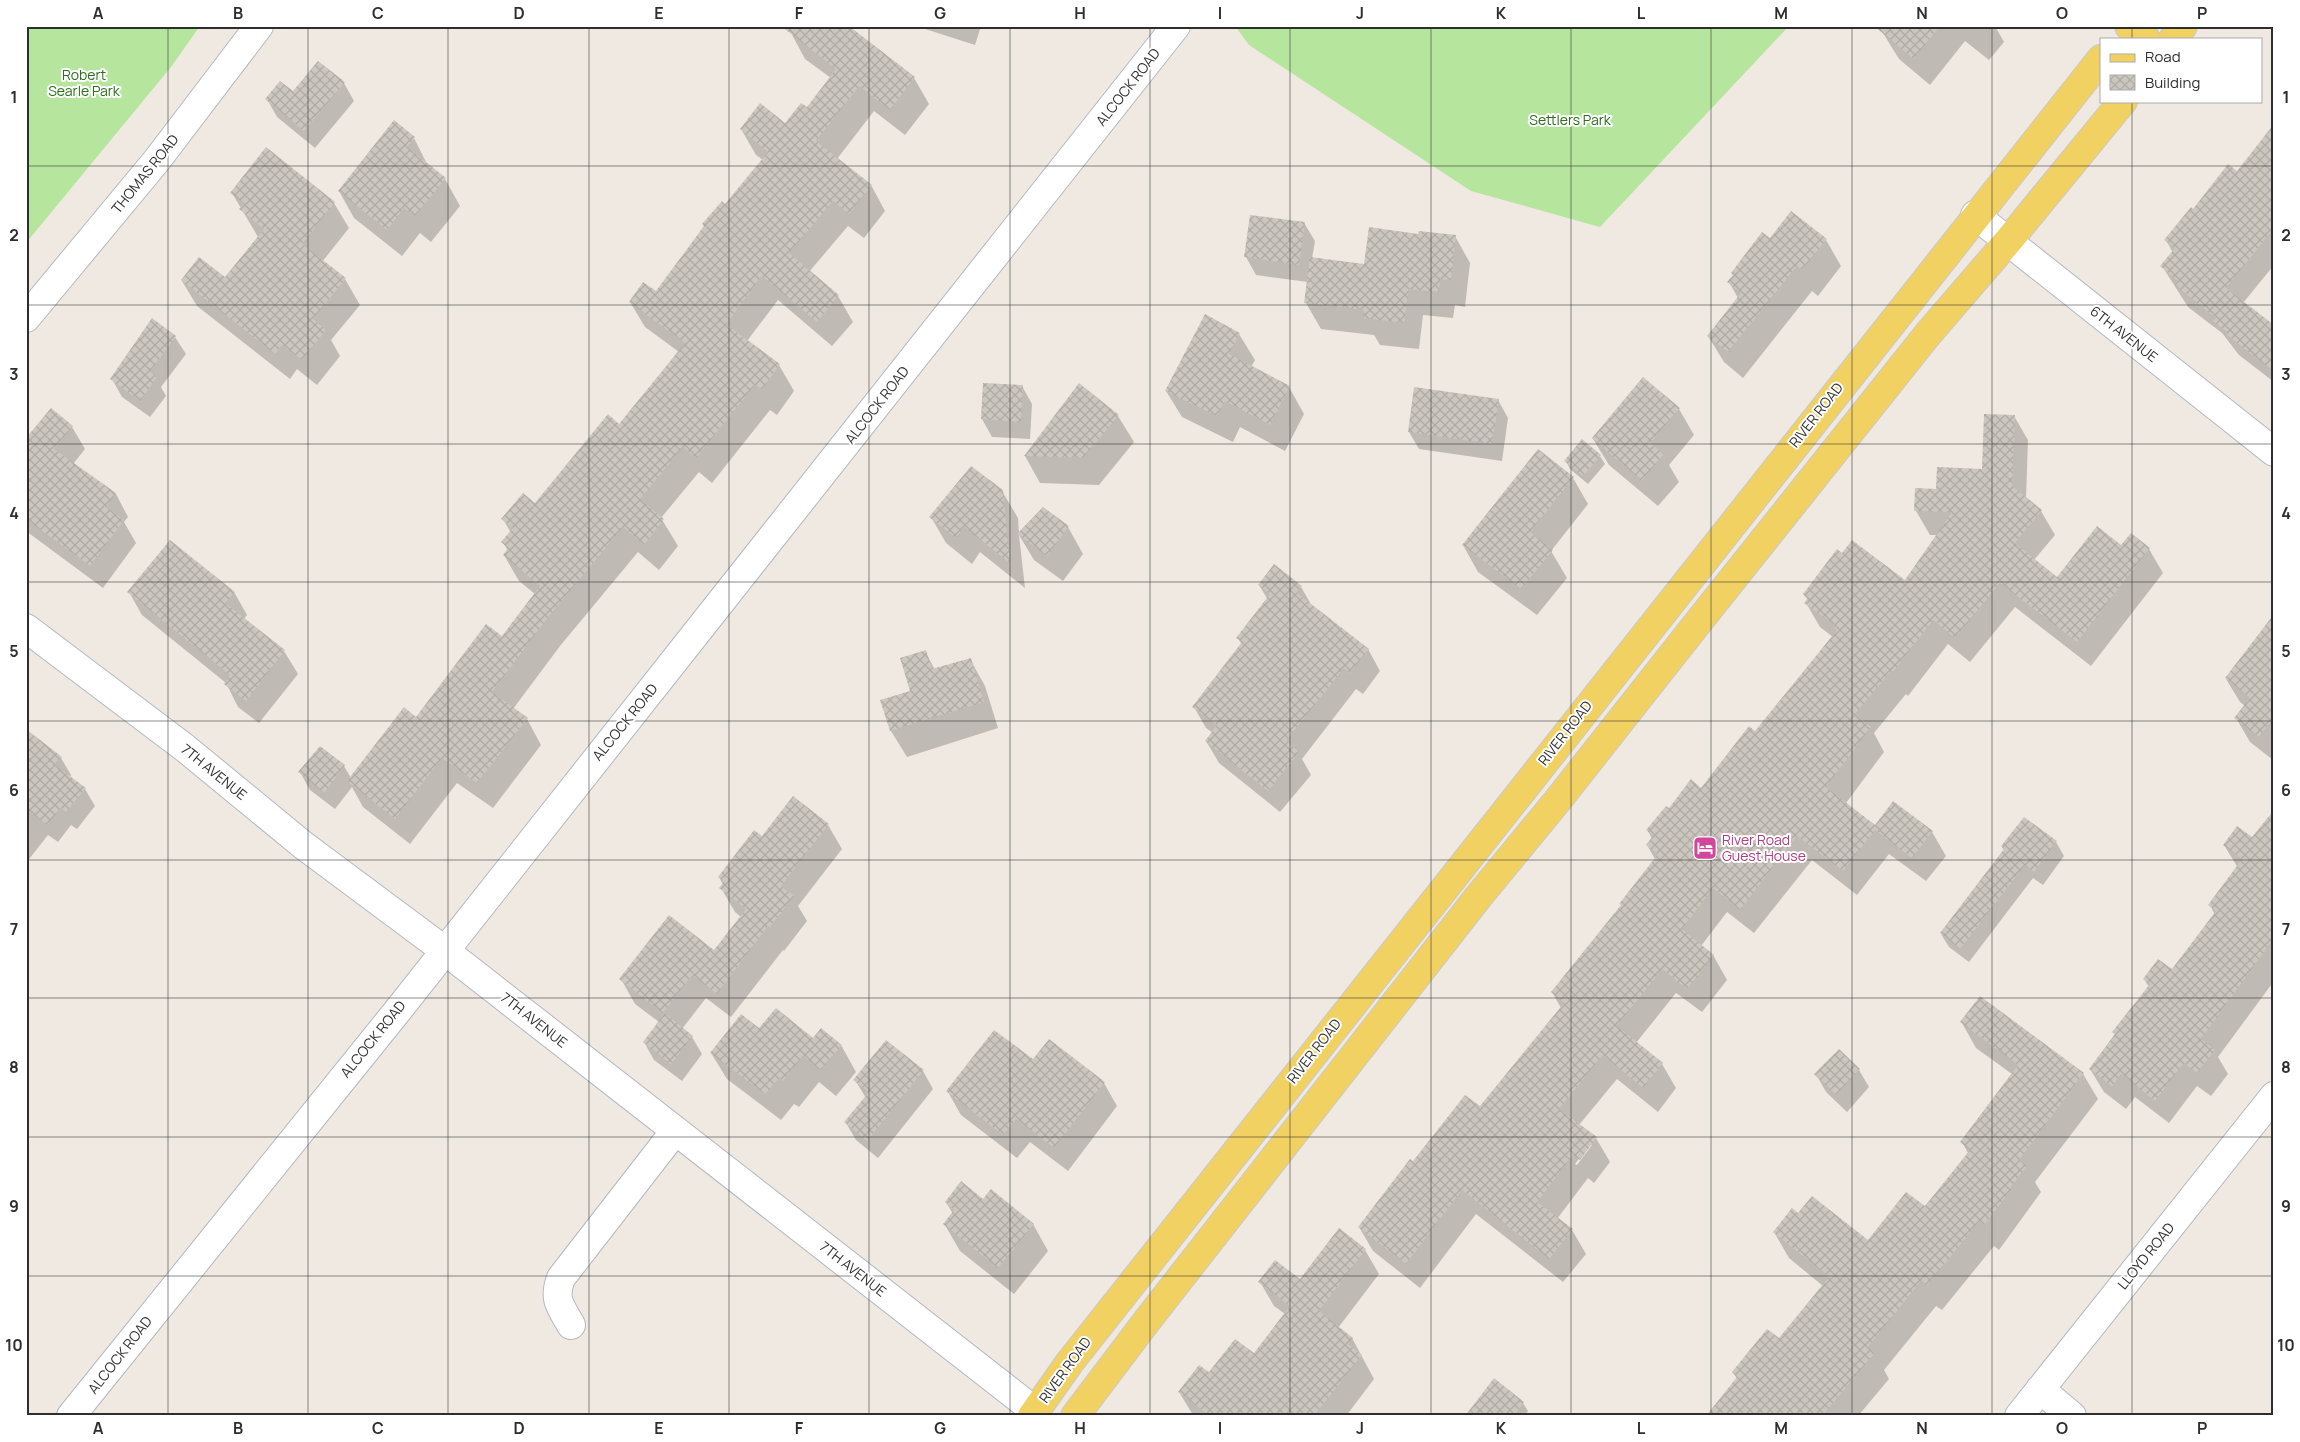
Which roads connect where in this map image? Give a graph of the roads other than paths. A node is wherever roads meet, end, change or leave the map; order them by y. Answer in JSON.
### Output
{"nodes":[{"id":1,"x":259,"y":26,"type":"edge"},
{"id":2,"x":1176,"y":26,"type":"edge"},
{"id":3,"x":2128,"y":26,"type":"edge"},
{"id":4,"x":2182,"y":26,"type":"edge"},
{"id":5,"x":2118,"y":38,"type":"edge"},
{"id":6,"x":2145,"y":38,"type":"edge"},
{"id":7,"x":2174,"y":38,"type":"edge"},
{"id":8,"x":2100,"y":60,"type":"edge"},
{"id":9,"x":2121,"y":102,"type":"edge"},
{"id":10,"x":1975,"y":215,"type":"junction"},
{"id":11,"x":2009,"y":240,"type":"junction"},
{"id":12,"x":26,"y":318,"type":"edge"},
{"id":13,"x":2274,"y":452,"type":"edge"},
{"id":14,"x":26,"y":628,"type":"edge"},
{"id":15,"x":1602,"y":687,"type":"junction"},
{"id":16,"x":1629,"y":709,"type":"junction"},
{"id":17,"x":444,"y":950,"type":"junction"},
{"id":18,"x":1357,"y":996,"type":"junction"},
{"id":19,"x":1386,"y":1017,"type":"junction"},
{"id":20,"x":2274,"y":1096,"type":"edge"},
{"id":21,"x":675,"y":1131,"type":"junction"},
{"id":22,"x":571,"y":1325,"type":"dead end"},
{"id":23,"x":2040,"y":1389,"type":"junction"},
{"id":24,"x":1035,"y":1414,"type":"edge"},
{"id":25,"x":71,"y":1416,"type":"edge"},
{"id":26,"x":1075,"y":1416,"type":"edge"},
{"id":27,"x":2019,"y":1416,"type":"edge"},
{"id":28,"x":2072,"y":1416,"type":"edge"}],
"edges":[{"from":1,"to":12,"type":"street","name":"THOMAS ROAD"},
{"from":2,"to":17,"type":"street","name":"ALCOCK ROAD"},
{"from":3,"to":5,"type":"main road"},
{"from":3,"to":6,"type":"main road"},
{"from":4,"to":7,"type":"main road"},
{"from":8,"to":10,"type":"main road","name":"RIVER ROAD"},
{"from":9,"to":11,"type":"main road"},
{"from":10,"to":11,"type":"street","name":"6TH AVENUE"},
{"from":10,"to":15,"type":"main road","name":"RIVER ROAD"},
{"from":11,"to":13,"type":"street","name":"6TH AVENUE"},
{"from":11,"to":16,"type":"main road"},
{"from":14,"to":17,"type":"street","name":"7TH AVENUE"},
{"from":15,"to":16,"type":"main road"},
{"from":15,"to":18,"type":"main road","name":"RIVER ROAD"},
{"from":16,"to":19,"type":"main road"},
{"from":17,"to":21,"type":"street","name":"7TH AVENUE"},
{"from":17,"to":25,"type":"street","name":"ALCOCK ROAD"},
{"from":18,"to":19,"type":"main road"},
{"from":18,"to":24,"type":"main road","name":"RIVER ROAD"},
{"from":19,"to":26,"type":"main road"},
{"from":20,"to":23,"type":"street","name":"LLOYD ROAD"},
{"from":21,"to":22,"type":"street"},
{"from":21,"to":24,"type":"street","name":"7TH AVENUE"},
{"from":23,"to":27,"type":"street","name":"LLOYD ROAD"},
{"from":23,"to":28,"type":"street"}]}
